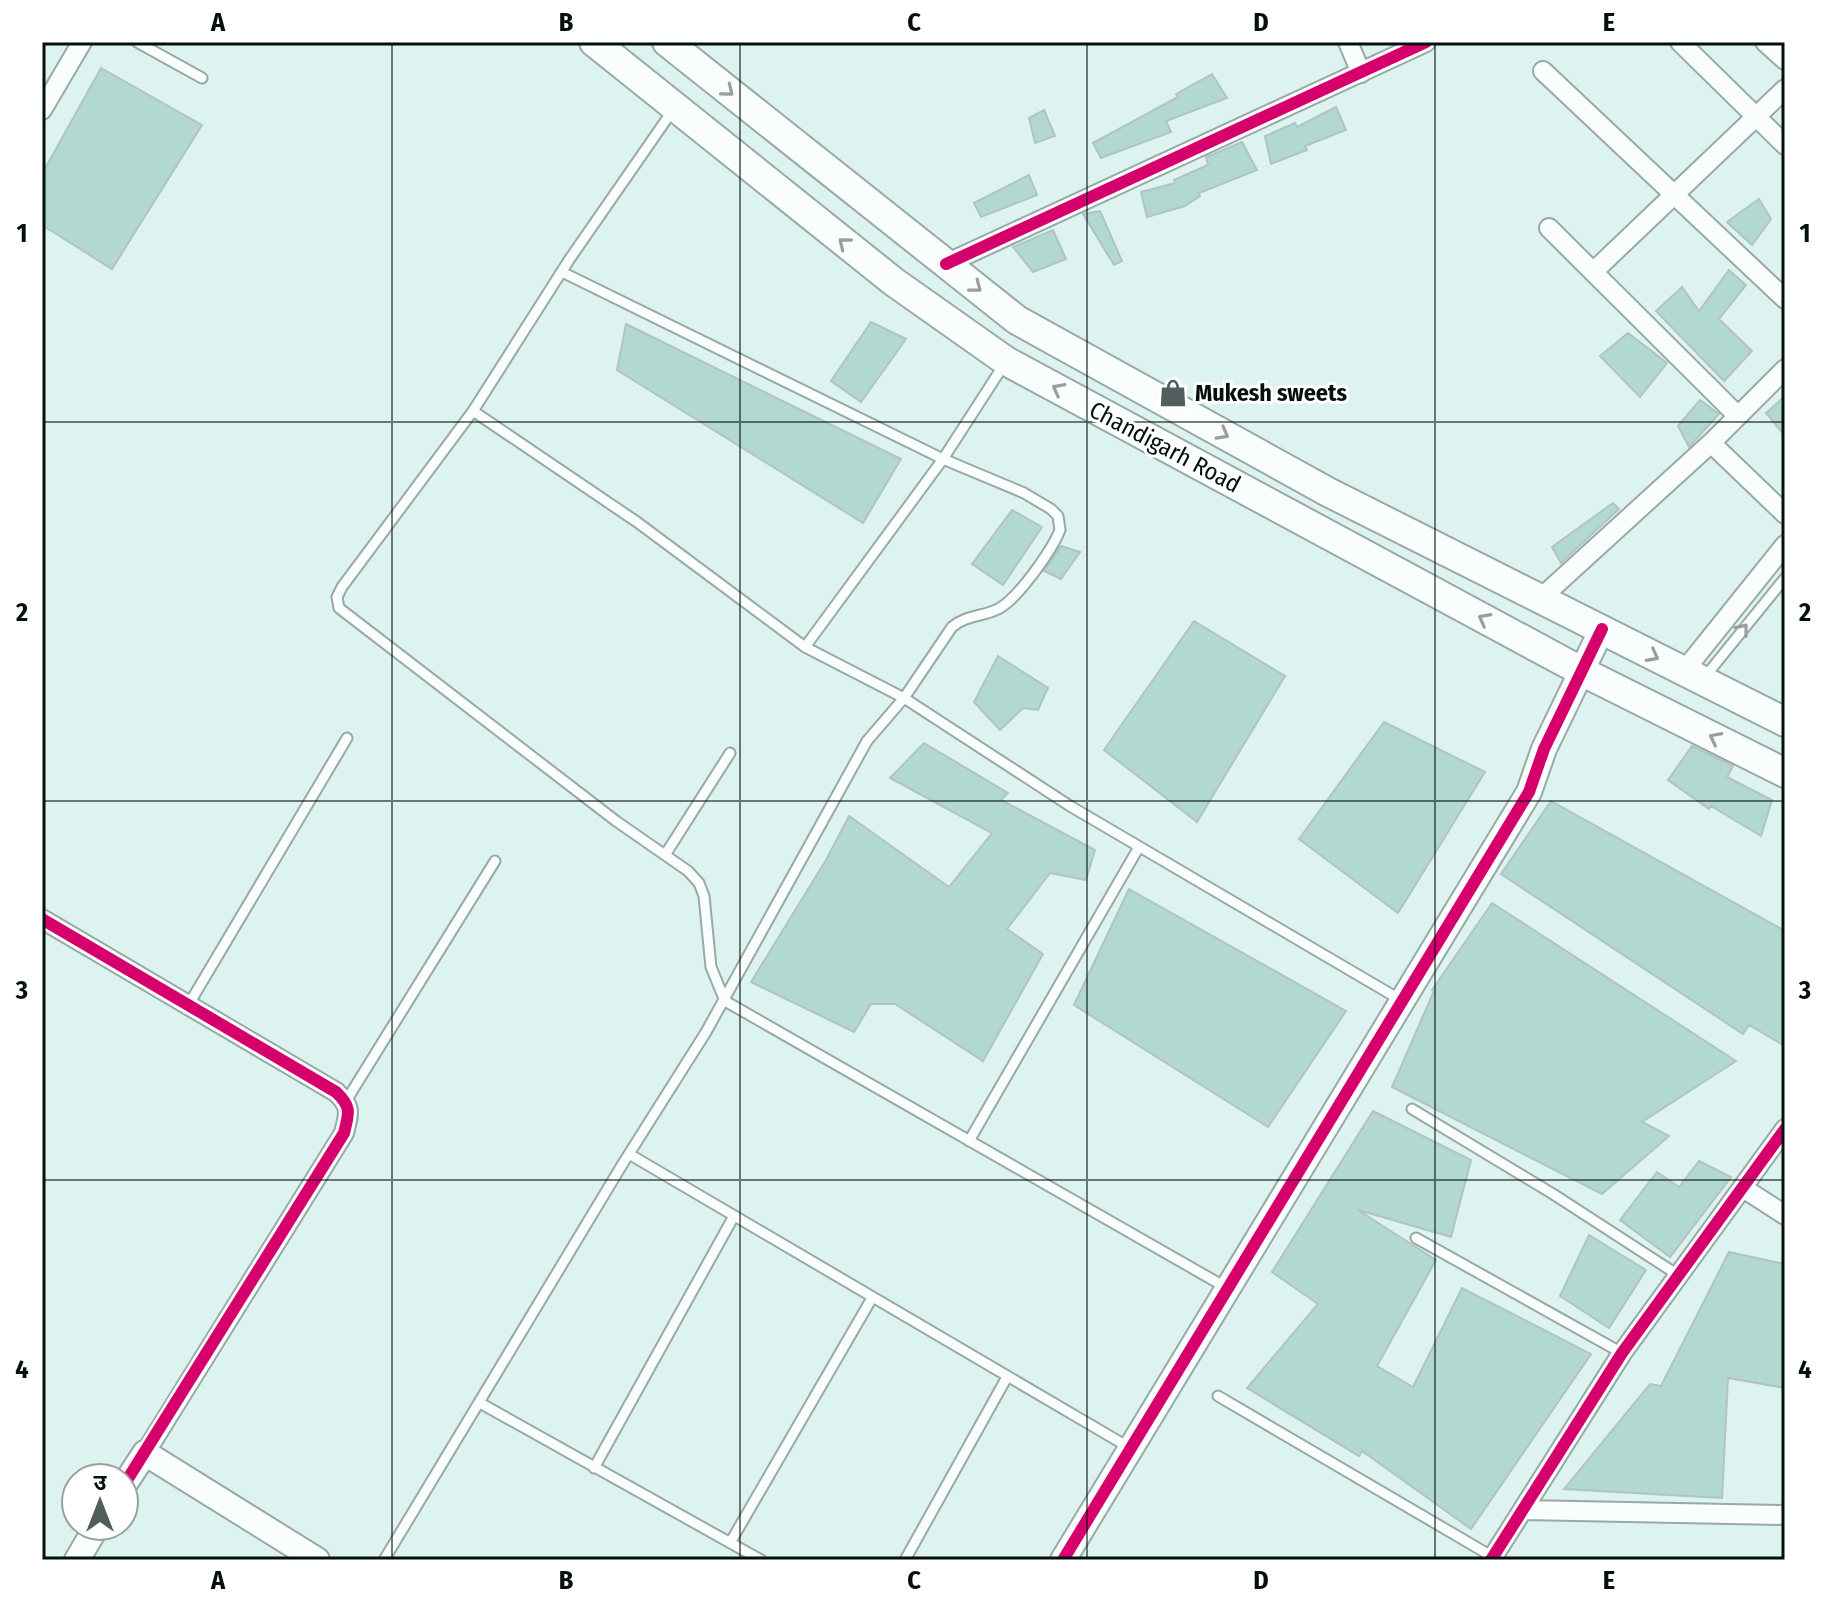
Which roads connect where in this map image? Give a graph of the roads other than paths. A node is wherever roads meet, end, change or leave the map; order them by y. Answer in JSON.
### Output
{"nodes":[{"id":1,"x":82,"y":42,"type":"edge"},
{"id":2,"x":137,"y":42,"type":"edge"},
{"id":3,"x":594,"y":42,"type":"edge"},
{"id":4,"x":667,"y":42,"type":"edge"},
{"id":5,"x":1348,"y":42,"type":"edge"},
{"id":6,"x":1426,"y":42,"type":"edge"},
{"id":7,"x":1680,"y":42,"type":"edge"},
{"id":8,"x":1765,"y":42,"type":"edge"},
{"id":9,"x":1785,"y":60,"type":"edge"},
{"id":10,"x":1543,"y":71,"type":"dead end"},
{"id":11,"x":1361,"y":73,"type":"junction"},
{"id":12,"x":202,"y":78,"type":"dead end"},
{"id":13,"x":1785,"y":89,"type":"edge"},
{"id":14,"x":675,"y":107,"type":"junction"},
{"id":15,"x":42,"y":110,"type":"edge"},
{"id":16,"x":1756,"y":116,"type":"junction"},
{"id":17,"x":1785,"y":145,"type":"edge"},
{"id":18,"x":1674,"y":194,"type":"junction"},
{"id":19,"x":1549,"y":228,"type":"dead end"},
{"id":20,"x":946,"y":264,"type":"junction"},
{"id":21,"x":562,"y":272,"type":"junction"},
{"id":22,"x":1593,"y":272,"type":"junction"},
{"id":23,"x":1785,"y":299,"type":"edge"},
{"id":24,"x":1006,"y":361,"type":"junction"},
{"id":25,"x":1785,"y":369,"type":"edge"},
{"id":26,"x":473,"y":411,"type":"junction"},
{"id":27,"x":1738,"y":416,"type":"junction"},
{"id":28,"x":1711,"y":443,"type":"junction"},
{"id":29,"x":943,"y":459,"type":"junction"},
{"id":30,"x":1785,"y":514,"type":"edge"},
{"id":31,"x":1785,"y":545,"type":"edge"},
{"id":32,"x":1785,"y":578,"type":"edge"},
{"id":33,"x":1541,"y":598,"type":"junction"},
{"id":34,"x":1602,"y":629,"type":"junction"},
{"id":35,"x":805,"y":647,"type":"junction"},
{"id":36,"x":1581,"y":671,"type":"junction"},
{"id":37,"x":1693,"y":676,"type":"junction"},
{"id":38,"x":904,"y":698,"type":"junction"},
{"id":39,"x":1785,"y":722,"type":"edge"},
{"id":40,"x":347,"y":738,"type":"dead end"},
{"id":41,"x":730,"y":753,"type":"dead end"},
{"id":42,"x":1785,"y":773,"type":"edge"},
{"id":43,"x":1139,"y":847,"type":"junction"},
{"id":44,"x":665,"y":855,"type":"junction"},
{"id":45,"x":495,"y":861,"type":"dead end"},
{"id":46,"x":42,"y":919,"type":"edge"},
{"id":47,"x":725,"y":1001,"type":"junction"},
{"id":48,"x":1402,"y":1001,"type":"junction"},
{"id":49,"x":189,"y":1004,"type":"junction"},
{"id":50,"x":346,"y":1101,"type":"junction"},
{"id":51,"x":1412,"y":1109,"type":"dead end"},
{"id":52,"x":1785,"y":1129,"type":"edge"},
{"id":53,"x":969,"y":1141,"type":"junction"},
{"id":54,"x":629,"y":1154,"type":"junction"},
{"id":55,"x":1743,"y":1188,"type":"junction"},
{"id":56,"x":1785,"y":1215,"type":"edge"},
{"id":57,"x":734,"y":1216,"type":"junction"},
{"id":58,"x":1416,"y":1238,"type":"dead end"},
{"id":59,"x":1678,"y":1275,"type":"junction"},
{"id":60,"x":1227,"y":1289,"type":"junction"},
{"id":61,"x":872,"y":1298,"type":"junction"},
{"id":62,"x":1622,"y":1353,"type":"junction"},
{"id":63,"x":1007,"y":1377,"type":"junction"},
{"id":64,"x":1218,"y":1396,"type":"dead end"},
{"id":65,"x":480,"y":1403,"type":"junction"},
{"id":66,"x":1130,"y":1449,"type":"junction"},
{"id":67,"x":145,"y":1453,"type":"junction"},
{"id":68,"x":139,"y":1462,"type":"edge"},
{"id":69,"x":594,"y":1468,"type":"junction"},
{"id":70,"x":1523,"y":1510,"type":"junction"},
{"id":71,"x":1785,"y":1515,"type":"edge"},
{"id":72,"x":88,"y":1542,"type":"edge"},
{"id":73,"x":730,"y":1543,"type":"junction"},
{"id":74,"x":1492,"y":1558,"type":"edge"},
{"id":75,"x":77,"y":1560,"type":"edge"},
{"id":76,"x":317,"y":1560,"type":"edge"},
{"id":77,"x":384,"y":1560,"type":"edge"},
{"id":78,"x":761,"y":1560,"type":"edge"},
{"id":79,"x":905,"y":1560,"type":"edge"},
{"id":80,"x":1063,"y":1560,"type":"edge"}],
"edges":[{"from":1,"to":15,"type":"street"},
{"from":2,"to":12,"type":"lane"},
{"from":3,"to":14,"type":"main road","name":"Chandigarh Road"},
{"from":4,"to":20,"type":"main road","name":"Chandigarh Road","one_way":true},
{"from":5,"to":11,"type":"street"},
{"from":6,"to":11,"type":"street"},
{"from":7,"to":16,"type":"street"},
{"from":8,"to":9,"type":"street"},
{"from":10,"to":18,"type":"street"},
{"from":11,"to":20,"type":"street"},
{"from":13,"to":16,"type":"street"},
{"from":14,"to":21,"type":"lane"},
{"from":24,"to":14,"type":"main road","name":"Chandigarh Road","one_way":true},
{"from":16,"to":17,"type":"street"},
{"from":16,"to":18,"type":"street"},
{"from":18,"to":22,"type":"street"},
{"from":18,"to":23,"type":"street"},
{"from":19,"to":22,"type":"street"},
{"from":20,"to":33,"type":"main road","name":"Chandigarh Road","one_way":true},
{"from":21,"to":26,"type":"lane"},
{"from":21,"to":29,"type":"lane"},
{"from":22,"to":27,"type":"street"},
{"from":24,"to":29,"type":"lane"},
{"from":36,"to":24,"type":"main road","name":"Chandigarh Road","one_way":true},
{"from":25,"to":27,"type":"street"},
{"from":26,"to":35,"type":"lane"},
{"from":26,"to":44,"type":"lane"},
{"from":27,"to":28,"type":"street"},
{"from":28,"to":30,"type":"street"},
{"from":28,"to":33,"type":"street"},
{"from":29,"to":35,"type":"lane"},
{"from":29,"to":38,"type":"lane"},
{"from":31,"to":37,"type":"street"},
{"from":37,"to":32,"type":"lane","one_way":true},
{"from":33,"to":34,"type":"main road","name":"Chandigarh Road"},
{"from":34,"to":36,"type":"street"},
{"from":34,"to":37,"type":"main road","name":"Chandigarh Road","one_way":true},
{"from":35,"to":38,"type":"lane"},
{"from":42,"to":36,"type":"main road","name":"Chandigarh Road","one_way":true},
{"from":36,"to":48,"type":"street"},
{"from":37,"to":39,"type":"main road","name":"Chandigarh Road"},
{"from":38,"to":43,"type":"lane"},
{"from":38,"to":47,"type":"lane"},
{"from":40,"to":49,"type":"lane"},
{"from":41,"to":44,"type":"lane"},
{"from":43,"to":48,"type":"lane"},
{"from":43,"to":53,"type":"lane"},
{"from":44,"to":47,"type":"lane"},
{"from":45,"to":50,"type":"lane"},
{"from":46,"to":49,"type":"street"},
{"from":47,"to":53,"type":"lane"},
{"from":47,"to":54,"type":"lane"},
{"from":48,"to":60,"type":"street"},
{"from":49,"to":50,"type":"street"},
{"from":50,"to":67,"type":"street"},
{"from":51,"to":59,"type":"lane"},
{"from":52,"to":55,"type":"street"},
{"from":53,"to":60,"type":"lane"},
{"from":54,"to":57,"type":"lane"},
{"from":54,"to":65,"type":"lane"},
{"from":55,"to":56,"type":"street"},
{"from":55,"to":59,"type":"street"},
{"from":57,"to":61,"type":"lane"},
{"from":57,"to":69,"type":"lane"},
{"from":58,"to":62,"type":"lane"},
{"from":59,"to":62,"type":"street"},
{"from":60,"to":66,"type":"street"},
{"from":61,"to":63,"type":"lane"},
{"from":61,"to":73,"type":"lane"},
{"from":62,"to":70,"type":"street"},
{"from":63,"to":66,"type":"lane"},
{"from":63,"to":79,"type":"lane"},
{"from":64,"to":74,"type":"lane"},
{"from":65,"to":69,"type":"lane"},
{"from":65,"to":77,"type":"lane"},
{"from":66,"to":80,"type":"street"},
{"from":67,"to":68,"type":"street"},
{"from":67,"to":76,"type":"street"},
{"from":69,"to":73,"type":"lane"},
{"from":70,"to":71,"type":"street"},
{"from":70,"to":74,"type":"street"},
{"from":72,"to":75,"type":"street"},
{"from":73,"to":78,"type":"lane"}]}
